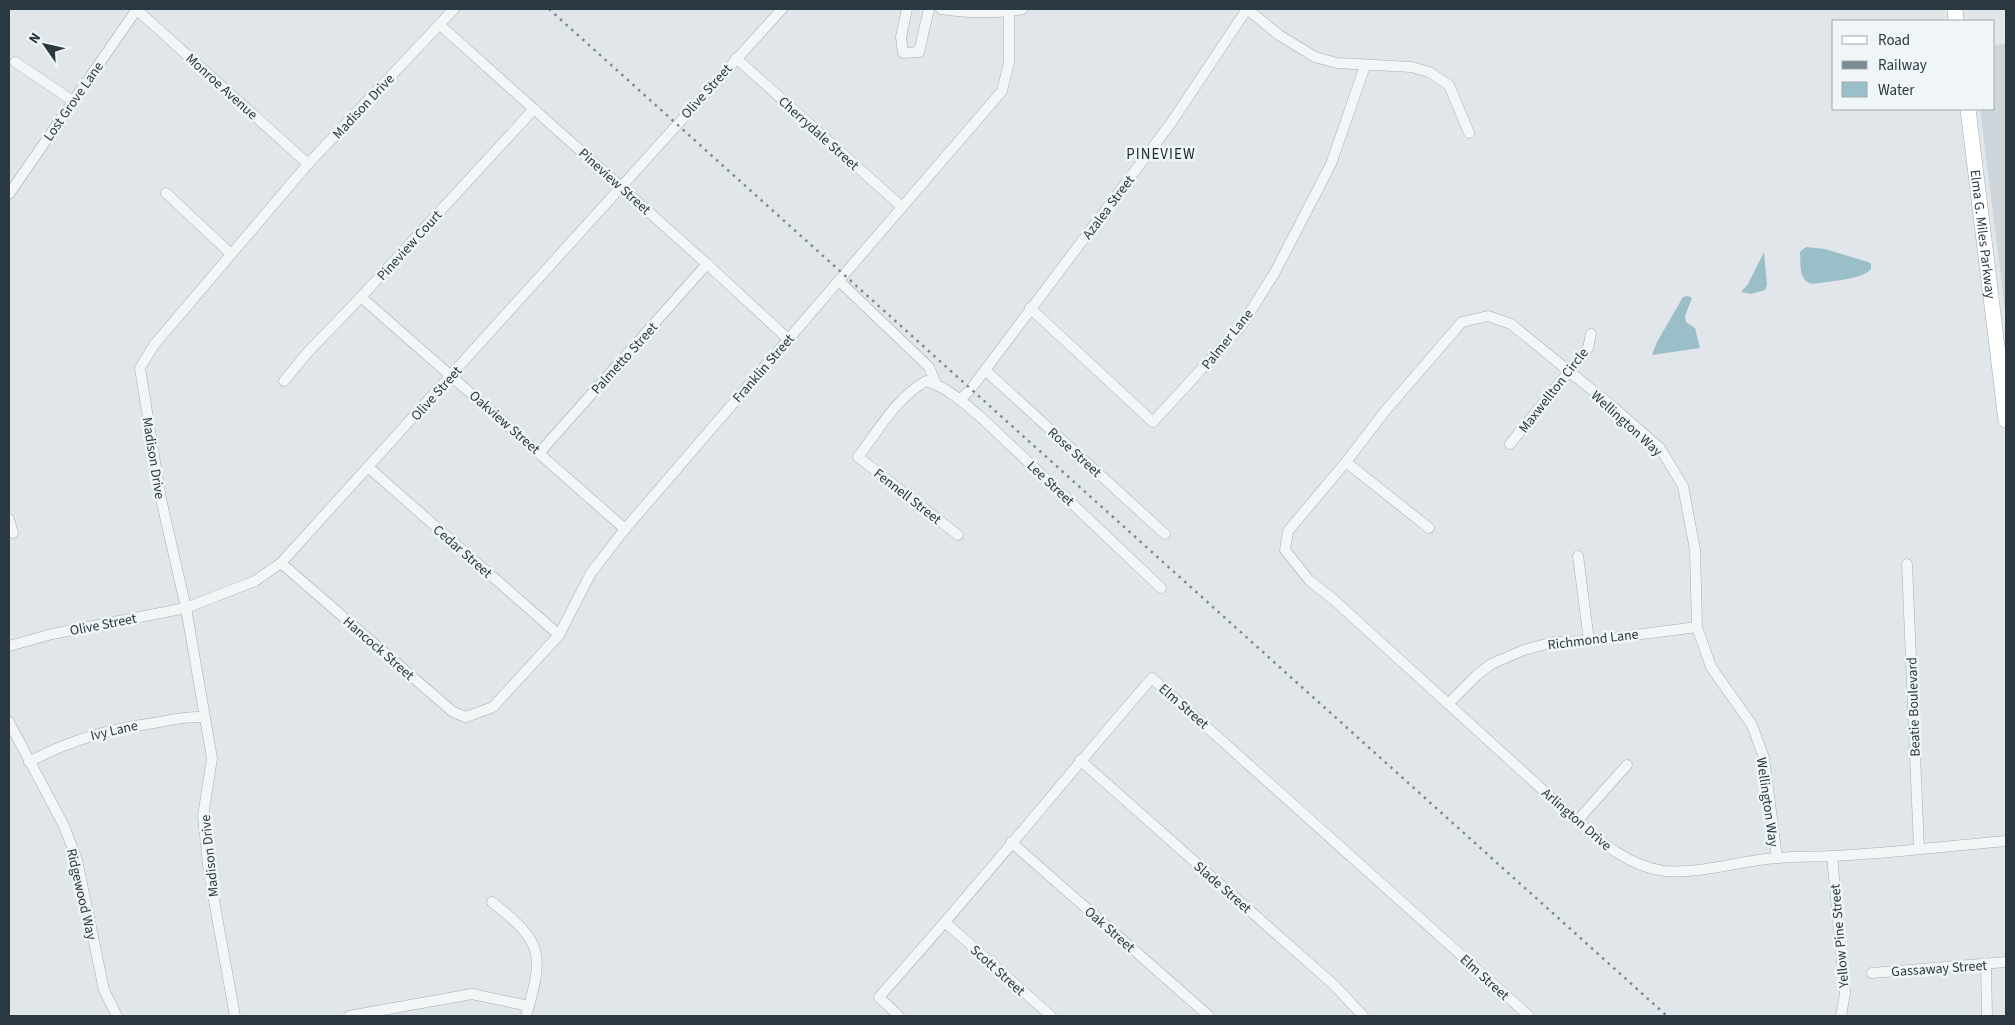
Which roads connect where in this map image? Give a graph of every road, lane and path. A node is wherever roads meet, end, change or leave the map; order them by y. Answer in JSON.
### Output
{"nodes":[{"id":1,"x":137,"y":9,"type":"edge"},
{"id":2,"x":454,"y":9,"type":"edge"},
{"id":3,"x":782,"y":9,"type":"edge"},
{"id":4,"x":908,"y":9,"type":"edge"},
{"id":5,"x":929,"y":9,"type":"edge"},
{"id":6,"x":941,"y":9,"type":"edge"},
{"id":7,"x":1023,"y":9,"type":"edge"},
{"id":8,"x":1247,"y":9,"type":"edge"},
{"id":9,"x":1009,"y":12,"type":"junction"},
{"id":10,"x":440,"y":25,"type":"junction"},
{"id":11,"x":736,"y":58,"type":"junction"},
{"id":12,"x":15,"y":62,"type":"dead end"},
{"id":13,"x":1365,"y":66,"type":"junction"},
{"id":14,"x":73,"y":101,"type":"junction"},
{"id":15,"x":534,"y":109,"type":"junction"},
{"id":16,"x":1968,"y":110,"type":"edge"},
{"id":17,"x":1468,"y":132,"type":"dead end"},
{"id":18,"x":308,"y":164,"type":"junction"},
{"id":19,"x":621,"y":187,"type":"junction"},
{"id":20,"x":166,"y":193,"type":"dead end"},
{"id":21,"x":9,"y":194,"type":"edge"},
{"id":22,"x":902,"y":207,"type":"junction"},
{"id":23,"x":231,"y":254,"type":"junction"},
{"id":24,"x":708,"y":264,"type":"junction"},
{"id":25,"x":839,"y":281,"type":"junction"},
{"id":26,"x":362,"y":297,"type":"junction"},
{"id":27,"x":1030,"y":308,"type":"junction"},
{"id":28,"x":1591,"y":334,"type":"dead end"},
{"id":29,"x":788,"y":339,"type":"junction"},
{"id":30,"x":984,"y":370,"type":"junction"},
{"id":31,"x":1569,"y":372,"type":"junction"},
{"id":32,"x":451,"y":376,"type":"junction"},
{"id":33,"x":284,"y":381,"type":"dead end"},
{"id":34,"x":936,"y":384,"type":"junction"},
{"id":35,"x":960,"y":400,"type":"junction"},
{"id":36,"x":2006,"y":420,"type":"edge"},
{"id":37,"x":1510,"y":444,"type":"dead end"},
{"id":38,"x":540,"y":452,"type":"junction"},
{"id":39,"x":1346,"y":462,"type":"junction"},
{"id":40,"x":368,"y":467,"type":"junction"},
{"id":41,"x":9,"y":518,"type":"edge"},
{"id":42,"x":1429,"y":528,"type":"dead end"},
{"id":43,"x":625,"y":529,"type":"junction"},
{"id":44,"x":1288,"y":532,"type":"joint"},
{"id":45,"x":13,"y":533,"type":"dead end"},
{"id":46,"x":958,"y":534,"type":"dead end"},
{"id":47,"x":1165,"y":534,"type":"dead end"},
{"id":48,"x":1578,"y":556,"type":"dead end"},
{"id":49,"x":281,"y":563,"type":"junction"},
{"id":50,"x":1907,"y":564,"type":"dead end"},
{"id":51,"x":1161,"y":588,"type":"dead end"},
{"id":52,"x":186,"y":608,"type":"junction"},
{"id":53,"x":1697,"y":627,"type":"junction"},
{"id":54,"x":559,"y":635,"type":"junction"},
{"id":55,"x":1589,"y":641,"type":"junction"},
{"id":56,"x":9,"y":646,"type":"edge"},
{"id":57,"x":1448,"y":704,"type":"junction"},
{"id":58,"x":482,"y":711,"type":"joint"},
{"id":59,"x":204,"y":717,"type":"junction"},
{"id":60,"x":9,"y":722,"type":"edge"},
{"id":61,"x":1080,"y":760,"type":"junction"},
{"id":62,"x":29,"y":762,"type":"junction"},
{"id":63,"x":1627,"y":764,"type":"dead end"},
{"id":64,"x":1577,"y":821,"type":"junction"},
{"id":65,"x":2006,"y":841,"type":"edge"},
{"id":66,"x":1011,"y":842,"type":"junction"},
{"id":67,"x":1919,"y":849,"type":"junction"},
{"id":68,"x":1832,"y":856,"type":"junction"},
{"id":69,"x":1777,"y":858,"type":"junction"},
{"id":70,"x":492,"y":902,"type":"dead end"},
{"id":71,"x":946,"y":923,"type":"junction"},
{"id":72,"x":2006,"y":962,"type":"edge"},
{"id":73,"x":1986,"y":965,"type":"junction"},
{"id":74,"x":1872,"y":973,"type":"dead end"},
{"id":75,"x":529,"y":1006,"type":"junction"},
{"id":76,"x":117,"y":1016,"type":"edge"},
{"id":77,"x":235,"y":1016,"type":"edge"},
{"id":78,"x":349,"y":1016,"type":"edge"},
{"id":79,"x":526,"y":1016,"type":"edge"},
{"id":80,"x":899,"y":1016,"type":"edge"},
{"id":81,"x":1051,"y":1016,"type":"edge"},
{"id":82,"x":1209,"y":1016,"type":"edge"},
{"id":83,"x":1363,"y":1016,"type":"edge"},
{"id":84,"x":1528,"y":1016,"type":"edge"},
{"id":85,"x":1841,"y":1016,"type":"edge"},
{"id":86,"x":1988,"y":1016,"type":"edge"}],
"edges":[{"from":1,"to":14,"type":"street","name":"Lost Grove Lane"},
{"from":1,"to":18,"type":"street","name":"Monroe Avenue"},
{"from":2,"to":10,"type":"street","name":"Madison Drive"},
{"from":3,"to":11,"type":"street","name":"Olive Street"},
{"from":4,"to":5,"type":"street"},
{"from":6,"to":9,"type":"street"},
{"from":7,"to":9,"type":"street"},
{"from":8,"to":13,"type":"street"},
{"from":8,"to":27,"type":"street","name":"Azalea Street"},
{"from":9,"to":22,"type":"street","name":"Franklin Street"},
{"from":10,"to":15,"type":"street","name":"Pineview Street"},
{"from":10,"to":18,"type":"street","name":"Madison Drive"},
{"from":11,"to":19,"type":"street","name":"Olive Street"},
{"from":11,"to":22,"type":"street","name":"Cherrydale Street"},
{"from":12,"to":14,"type":"street"},
{"from":13,"to":17,"type":"street"},
{"from":13,"to":27,"type":"street","name":"Palmer Lane"},
{"from":14,"to":21,"type":"street","name":"Lost Grove Lane"},
{"from":15,"to":19,"type":"street","name":"Pineview Street"},
{"from":15,"to":26,"type":"street","name":"Pineview Court"},
{"from":16,"to":36,"type":"main road","name":"Elma G. Miles Parkway"},
{"from":18,"to":23,"type":"street","name":"Madison Drive"},
{"from":19,"to":24,"type":"street","name":"Pineview Street"},
{"from":19,"to":32,"type":"street","name":"Olive Street"},
{"from":20,"to":23,"type":"street"},
{"from":22,"to":25,"type":"street","name":"Franklin Street"},
{"from":23,"to":52,"type":"street","name":"Madison Drive"},
{"from":24,"to":29,"type":"street","name":"Pineview Street"},
{"from":24,"to":38,"type":"street","name":"Palmetto Street"},
{"from":25,"to":29,"type":"street","name":"Franklin Street"},
{"from":25,"to":34,"type":"street","name":"Lee Street"},
{"from":26,"to":32,"type":"street","name":"Oakview Street"},
{"from":26,"to":33,"type":"street","name":"Pineview Court"},
{"from":27,"to":30,"type":"street","name":"Azalea Street"},
{"from":28,"to":31,"type":"street","name":"Maxwellton Circle"},
{"from":29,"to":43,"type":"street","name":"Franklin Street"},
{"from":30,"to":35,"type":"street","name":"Azalea Street"},
{"from":30,"to":47,"type":"street","name":"Rose Street"},
{"from":31,"to":37,"type":"street","name":"Maxwellton Circle"},
{"from":31,"to":39,"type":"street","name":"Wellington Way"},
{"from":31,"to":53,"type":"street","name":"Wellington Way"},
{"from":32,"to":38,"type":"street","name":"Oakview Street"},
{"from":32,"to":40,"type":"street","name":"Olive Street"},
{"from":34,"to":35,"type":"street","name":"Lee Street"},
{"from":34,"to":46,"type":"street","name":"Fennell Street"},
{"from":35,"to":51,"type":"street","name":"Lee Street"},
{"from":38,"to":43,"type":"street","name":"Oakview Street"},
{"from":39,"to":42,"type":"street"},
{"from":39,"to":44,"type":"street","name":"Wellington Way"},
{"from":40,"to":49,"type":"street","name":"Olive Street"},
{"from":40,"to":54,"type":"street","name":"Cedar Street"},
{"from":41,"to":45,"type":"street"},
{"from":43,"to":54,"type":"street","name":"Franklin Street"},
{"from":44,"to":57,"type":"street","name":"Arlington Drive"},
{"from":48,"to":55,"type":"street"},
{"from":49,"to":52,"type":"street","name":"Olive Street"},
{"from":49,"to":58,"type":"street","name":"Hancock Street"},
{"from":50,"to":67,"type":"street","name":"Beatie Boulevard"},
{"from":52,"to":56,"type":"street","name":"Olive Street"},
{"from":52,"to":59,"type":"street","name":"Madison Drive"},
{"from":53,"to":55,"type":"street","name":"Richmond Lane"},
{"from":53,"to":69,"type":"street","name":"Wellington Way"},
{"from":54,"to":58,"type":"street","name":"Franklin Street"},
{"from":55,"to":57,"type":"street","name":"Richmond Lane"},
{"from":57,"to":64,"type":"street","name":"Arlington Drive"},
{"from":59,"to":62,"type":"street","name":"Ivy Lane"},
{"from":59,"to":77,"type":"street","name":"Madison Drive"},
{"from":60,"to":62,"type":"street","name":"Ridgewood Way"},
{"from":61,"to":66,"type":"street","name":"Elm Street"},
{"from":61,"to":83,"type":"street","name":"Slade Street"},
{"from":61,"to":84,"type":"street","name":"Elm Street"},
{"from":62,"to":76,"type":"street","name":"Ridgewood Way"},
{"from":63,"to":64,"type":"street"},
{"from":64,"to":69,"type":"street","name":"Arlington Drive"},
{"from":65,"to":67,"type":"street","name":"Arlington Drive"},
{"from":66,"to":71,"type":"street","name":"Elm Street"},
{"from":66,"to":82,"type":"street","name":"Oak Street"},
{"from":67,"to":68,"type":"street","name":"Arlington Drive"},
{"from":68,"to":69,"type":"street","name":"Arlington Drive"},
{"from":68,"to":85,"type":"street","name":"Yellow Pine Street"},
{"from":70,"to":75,"type":"street"},
{"from":71,"to":80,"type":"street","name":"Elm Street"},
{"from":71,"to":81,"type":"street","name":"Scott Street"},
{"from":72,"to":73,"type":"street","name":"Gassaway Street"},
{"from":73,"to":74,"type":"street","name":"Gassaway Street"},
{"from":73,"to":86,"type":"street"},
{"from":75,"to":78,"type":"street"},
{"from":75,"to":79,"type":"street"}]}
